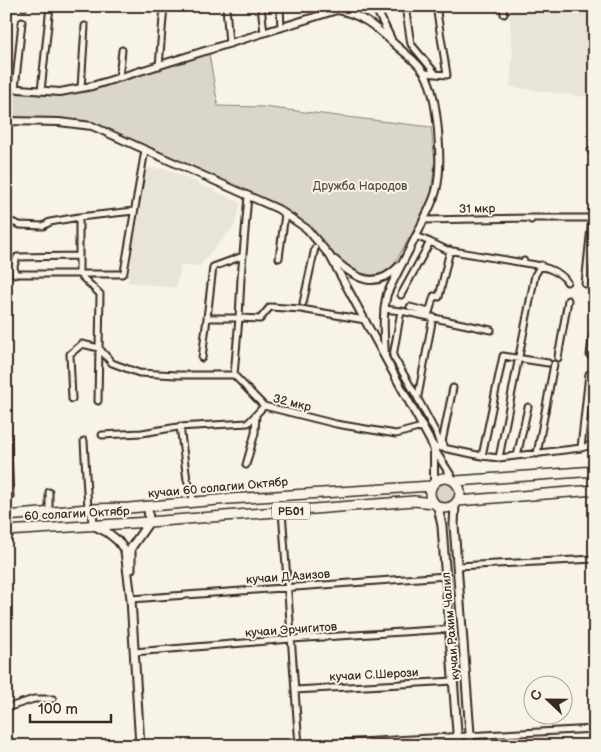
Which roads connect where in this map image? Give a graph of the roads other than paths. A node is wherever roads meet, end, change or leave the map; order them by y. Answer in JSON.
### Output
{"nodes":[{"id":1,"x":50,"y":6,"type":"edge"},
{"id":2,"x":164,"y":6,"type":"edge"},
{"id":3,"x":226,"y":6,"type":"edge"},
{"id":4,"x":261,"y":6,"type":"edge"},
{"id":5,"x":280,"y":6,"type":"edge"},
{"id":6,"x":375,"y":6,"type":"edge"},
{"id":7,"x":405,"y":6,"type":"edge"},
{"id":8,"x":436,"y":6,"type":"edge"},
{"id":9,"x":503,"y":6,"type":"edge"},
{"id":10,"x":338,"y":8,"type":"edge"},
{"id":11,"x":504,"y":14,"type":"dead end"},
{"id":12,"x":22,"y":22,"type":"dead end"},
{"id":13,"x":85,"y":26,"type":"dead end"},
{"id":14,"x":281,"y":28,"type":"junction"},
{"id":15,"x":264,"y":33,"type":"junction"},
{"id":16,"x":393,"y":42,"type":"junction"},
{"id":17,"x":229,"y":44,"type":"junction"},
{"id":18,"x":122,"y":50,"type":"dead end"},
{"id":19,"x":158,"y":66,"type":"junction"},
{"id":20,"x":425,"y":73,"type":"junction"},
{"id":21,"x":436,"y":74,"type":"junction"},
{"id":22,"x":120,"y":78,"type":"junction"},
{"id":23,"x":6,"y":88,"type":"edge"},
{"id":24,"x":81,"y":88,"type":"junction"},
{"id":25,"x":15,"y":89,"type":"junction"},
{"id":26,"x":41,"y":91,"type":"junction"},
{"id":27,"x":6,"y":121,"type":"edge"},
{"id":28,"x":145,"y":150,"type":"junction"},
{"id":29,"x":248,"y":196,"type":"junction"},
{"id":30,"x":134,"y":211,"type":"junction"},
{"id":31,"x":285,"y":214,"type":"junction"},
{"id":32,"x":80,"y":217,"type":"junction"},
{"id":33,"x":593,"y":218,"type":"edge"},
{"id":34,"x":6,"y":220,"type":"edge"},
{"id":35,"x":424,"y":220,"type":"junction"},
{"id":36,"x":416,"y":236,"type":"junction"},
{"id":37,"x":430,"y":242,"type":"junction"},
{"id":38,"x":315,"y":248,"type":"dead end"},
{"id":39,"x":450,"y":250,"type":"junction"},
{"id":40,"x":79,"y":256,"type":"junction"},
{"id":41,"x":243,"y":256,"type":"junction"},
{"id":42,"x":330,"y":256,"type":"junction"},
{"id":43,"x":279,"y":258,"type":"dead end"},
{"id":44,"x":405,"y":259,"type":"junction"},
{"id":45,"x":541,"y":265,"type":"junction"},
{"id":46,"x":6,"y":266,"type":"edge"},
{"id":47,"x":14,"y":266,"type":"junction"},
{"id":48,"x":79,"y":274,"type":"junction"},
{"id":49,"x":567,"y":282,"type":"dead end"},
{"id":50,"x":585,"y":284,"type":"dead end"},
{"id":51,"x":401,"y":295,"type":"dead end"},
{"id":52,"x":568,"y":300,"type":"dead end"},
{"id":53,"x":303,"y":303,"type":"dead end"},
{"id":54,"x":410,"y":306,"type":"dead end"},
{"id":55,"x":384,"y":309,"type":"junction"},
{"id":56,"x":401,"y":311,"type":"junction"},
{"id":57,"x":430,"y":315,"type":"junction"},
{"id":58,"x":595,"y":316,"type":"edge"},
{"id":59,"x":207,"y":318,"type":"junction"},
{"id":60,"x":239,"y":318,"type":"junction"},
{"id":61,"x":365,"y":320,"type":"junction"},
{"id":62,"x":491,"y":330,"type":"dead end"},
{"id":63,"x":99,"y":348,"type":"junction"},
{"id":64,"x":559,"y":349,"type":"dead end"},
{"id":65,"x":590,"y":355,"type":"dead end"},
{"id":66,"x":385,"y":357,"type":"junction"},
{"id":67,"x":202,"y":358,"type":"dead end"},
{"id":68,"x":517,"y":359,"type":"junction"},
{"id":69,"x":234,"y":374,"type":"junction"},
{"id":70,"x":589,"y":374,"type":"dead end"},
{"id":71,"x":453,"y":388,"type":"dead end"},
{"id":72,"x":418,"y":397,"type":"junction"},
{"id":73,"x":72,"y":399,"type":"dead end"},
{"id":74,"x":98,"y":401,"type":"dead end"},
{"id":75,"x":6,"y":404,"type":"edge"},
{"id":76,"x":264,"y":406,"type":"junction"},
{"id":77,"x":528,"y":407,"type":"dead end"},
{"id":78,"x":256,"y":414,"type":"junction"},
{"id":79,"x":180,"y":426,"type":"junction"},
{"id":80,"x":422,"y":427,"type":"junction"},
{"id":81,"x":102,"y":435,"type":"dead end"},
{"id":82,"x":84,"y":441,"type":"dead end"},
{"id":83,"x":595,"y":444,"type":"edge"},
{"id":84,"x":438,"y":448,"type":"junction"},
{"id":85,"x":581,"y":448,"type":"junction"},
{"id":86,"x":537,"y":454,"type":"junction"},
{"id":87,"x":482,"y":456,"type":"junction"},
{"id":88,"x":517,"y":456,"type":"junction"},
{"id":89,"x":498,"y":458,"type":"junction"},
{"id":90,"x":246,"y":465,"type":"dead end"},
{"id":91,"x":595,"y":471,"type":"edge"},
{"id":92,"x":454,"y":480,"type":"junction"},
{"id":93,"x":433,"y":484,"type":"junction"},
{"id":94,"x":595,"y":490,"type":"edge"},
{"id":95,"x":49,"y":492,"type":"dead end"},
{"id":96,"x":273,"y":496,"type":"junction"},
{"id":97,"x":10,"y":497,"type":"dead end"},
{"id":98,"x":238,"y":498,"type":"junction"},
{"id":99,"x":193,"y":502,"type":"junction"},
{"id":100,"x":456,"y":503,"type":"junction"},
{"id":101,"x":436,"y":505,"type":"junction"},
{"id":102,"x":89,"y":506,"type":"junction"},
{"id":103,"x":148,"y":506,"type":"junction"},
{"id":104,"x":279,"y":512,"type":"junction"},
{"id":105,"x":49,"y":513,"type":"junction"},
{"id":106,"x":239,"y":515,"type":"junction"},
{"id":107,"x":6,"y":516,"type":"edge"},
{"id":108,"x":149,"y":522,"type":"junction"},
{"id":109,"x":93,"y":525,"type":"junction"},
{"id":110,"x":6,"y":531,"type":"edge"},
{"id":111,"x":595,"y":559,"type":"edge"},
{"id":112,"x":457,"y":566,"type":"junction"},
{"id":113,"x":446,"y":576,"type":"junction"},
{"id":114,"x":287,"y":587,"type":"junction"},
{"id":115,"x":131,"y":599,"type":"junction"},
{"id":116,"x":450,"y":629,"type":"junction"},
{"id":117,"x":291,"y":639,"type":"junction"},
{"id":118,"x":134,"y":652,"type":"junction"},
{"id":119,"x":454,"y":681,"type":"junction"},
{"id":120,"x":295,"y":690,"type":"junction"},
{"id":121,"x":53,"y":699,"type":"dead end"},
{"id":122,"x":6,"y":708,"type":"edge"},
{"id":123,"x":595,"y":729,"type":"edge"},
{"id":124,"x":458,"y":736,"type":"junction"},
{"id":125,"x":471,"y":736,"type":"junction"},
{"id":126,"x":299,"y":745,"type":"edge"},
{"id":127,"x":140,"y":746,"type":"edge"},
{"id":128,"x":286,"y":746,"type":"edge"},
{"id":129,"x":458,"y":746,"type":"edge"},
{"id":130,"x":471,"y":746,"type":"edge"}],
"edges":[{"from":1,"to":26,"type":"street"},
{"from":2,"to":19,"type":"street"},
{"from":3,"to":17,"type":"street"},
{"from":4,"to":15,"type":"street"},
{"from":5,"to":14,"type":"street"},
{"from":6,"to":16,"type":"street"},
{"from":7,"to":21,"type":"street"},
{"from":8,"to":21,"type":"street"},
{"from":9,"to":11,"type":"street"},
{"from":10,"to":14,"type":"street"},
{"from":10,"to":16,"type":"street"},
{"from":12,"to":25,"type":"street"},
{"from":13,"to":24,"type":"street"},
{"from":14,"to":15,"type":"street"},
{"from":15,"to":17,"type":"street"},
{"from":16,"to":20,"type":"street"},
{"from":17,"to":19,"type":"street"},
{"from":18,"to":22,"type":"street"},
{"from":19,"to":22,"type":"street"},
{"from":20,"to":21,"type":"street"},
{"from":20,"to":35,"type":"street"},
{"from":22,"to":24,"type":"street"},
{"from":23,"to":25,"type":"street"},
{"from":24,"to":26,"type":"street"},
{"from":25,"to":26,"type":"street"},
{"from":27,"to":28,"type":"street"},
{"from":28,"to":29,"type":"street"},
{"from":28,"to":30,"type":"street"},
{"from":29,"to":31,"type":"street"},
{"from":29,"to":41,"type":"street"},
{"from":30,"to":32,"type":"street"},
{"from":30,"to":48,"type":"street"},
{"from":31,"to":42,"type":"street"},
{"from":31,"to":43,"type":"street"},
{"from":32,"to":34,"type":"street"},
{"from":32,"to":40,"type":"street"},
{"from":33,"to":35,"type":"street","name":"31 мкр"},
{"from":33,"to":50,"type":"street"},
{"from":35,"to":36,"type":"street"},
{"from":36,"to":37,"type":"street"},
{"from":36,"to":44,"type":"street"},
{"from":37,"to":39,"type":"street"},
{"from":37,"to":51,"type":"street"},
{"from":38,"to":53,"type":"street"},
{"from":39,"to":45,"type":"street"},
{"from":39,"to":57,"type":"street"},
{"from":40,"to":47,"type":"street"},
{"from":40,"to":48,"type":"street"},
{"from":41,"to":59,"type":"street"},
{"from":41,"to":60,"type":"street"},
{"from":42,"to":44,"type":"street"},
{"from":42,"to":61,"type":"street"},
{"from":44,"to":55,"type":"street"},
{"from":45,"to":49,"type":"street"},
{"from":45,"to":68,"type":"street"},
{"from":46,"to":47,"type":"street"},
{"from":47,"to":48,"type":"street"},
{"from":48,"to":63,"type":"street"},
{"from":52,"to":64,"type":"street"},
{"from":54,"to":57,"type":"street"},
{"from":55,"to":56,"type":"street"},
{"from":55,"to":66,"type":"street"},
{"from":56,"to":57,"type":"street"},
{"from":56,"to":72,"type":"street"},
{"from":57,"to":62,"type":"street"},
{"from":57,"to":72,"type":"street"},
{"from":58,"to":65,"type":"street"},
{"from":59,"to":60,"type":"street"},
{"from":59,"to":67,"type":"street"},
{"from":60,"to":61,"type":"street"},
{"from":60,"to":69,"type":"street"},
{"from":61,"to":66,"type":"street"},
{"from":63,"to":69,"type":"street"},
{"from":63,"to":73,"type":"street"},
{"from":63,"to":74,"type":"street"},
{"from":66,"to":80,"type":"street"},
{"from":68,"to":86,"type":"street"},
{"from":68,"to":87,"type":"street"},
{"from":68,"to":89,"type":"street"},
{"from":69,"to":76,"type":"street"},
{"from":70,"to":85,"type":"street"},
{"from":71,"to":84,"type":"street"},
{"from":72,"to":84,"type":"street"},
{"from":75,"to":97,"type":"street"},
{"from":76,"to":78,"type":"street","name":"32 мкр"},
{"from":76,"to":80,"type":"street","name":"32 мкр"},
{"from":77,"to":88,"type":"street"},
{"from":78,"to":79,"type":"street","name":"32 мкр"},
{"from":78,"to":90,"type":"street"},
{"from":79,"to":81,"type":"street","name":"32 мкр"},
{"from":79,"to":99,"type":"street"},
{"from":80,"to":84,"type":"street"},
{"from":82,"to":102,"type":"street"},
{"from":83,"to":85,"type":"street"},
{"from":84,"to":87,"type":"street"},
{"from":84,"to":92,"type":"street"},
{"from":84,"to":93,"type":"street"},
{"from":85,"to":86,"type":"street"},
{"from":86,"to":88,"type":"street"},
{"from":87,"to":89,"type":"street"},
{"from":88,"to":89,"type":"street"},
{"from":91,"to":92,"type":"highway","number":"РБ01"},
{"from":92,"to":93,"type":"highway","number":"РБ01"},
{"from":92,"to":100,"type":"highway"},
{"from":93,"to":96,"type":"highway","name":"кучаи 60 солагии Октябр","number":"РБ01"},
{"from":93,"to":101,"type":"highway"},
{"from":94,"to":100,"type":"highway","number":"РБ01"},
{"from":95,"to":105,"type":"street"},
{"from":96,"to":98,"type":"highway","name":"кучаи 60 солагии Октябр","number":"РБ01"},
{"from":96,"to":104,"type":"highway"},
{"from":98,"to":99,"type":"highway","name":"кучаи 60 солагии Октябр","number":"РБ01"},
{"from":98,"to":106,"type":"highway"},
{"from":99,"to":103,"type":"highway","name":"кучаи 60 солагии Октябр","number":"РБ01"},
{"from":100,"to":101,"type":"highway","number":"РБ01"},
{"from":100,"to":112,"type":"main road","name":"кучаи Рахим Чалил"},
{"from":101,"to":104,"type":"highway","number":"РБ01"},
{"from":101,"to":113,"type":"main road","name":"кучаи Рахим Чалил"},
{"from":102,"to":103,"type":"highway","name":"кучаи 60 солагии Октябр","number":"РБ01"},
{"from":102,"to":105,"type":"highway","name":"кучаи 60 солагии Октябр","number":"РБ01"},
{"from":102,"to":109,"type":"main road"},
{"from":103,"to":108,"type":"main road"},
{"from":104,"to":106,"type":"highway","number":"РБ01"},
{"from":104,"to":114,"type":"street"},
{"from":105,"to":107,"type":"highway","name":"кучаи 60 солагии Октябр","number":"РБ01"},
{"from":106,"to":108,"type":"highway","number":"РБ01"},
{"from":108,"to":109,"type":"highway","name":"60 солагии Октябр","number":"РБ01"},
{"from":108,"to":115,"type":"main road"},
{"from":109,"to":110,"type":"highway","name":"60 солагии Октябр","number":"РБ01"},
{"from":109,"to":115,"type":"main road"},
{"from":111,"to":112,"type":"street"},
{"from":112,"to":125,"type":"main road","name":"кучаи Рахим Чалил"},
{"from":113,"to":114,"type":"street","name":"кучаи Д.Азизов"},
{"from":113,"to":116,"type":"main road","name":"кучаи Рахим Чалил"},
{"from":114,"to":115,"type":"street","name":"кучаи Д.Азизов"},
{"from":114,"to":117,"type":"street"},
{"from":115,"to":118,"type":"main road"},
{"from":116,"to":117,"type":"street","name":"кучаи Эрчигитов"},
{"from":116,"to":119,"type":"main road","name":"кучаи Рахим Чалил"},
{"from":117,"to":118,"type":"street","name":"кучаи Эрчигитов"},
{"from":117,"to":120,"type":"street"},
{"from":118,"to":127,"type":"main road"},
{"from":119,"to":120,"type":"street","name":"кучаи С.Шерози"},
{"from":119,"to":124,"type":"main road","name":"кучаи Рахим Чалил"},
{"from":120,"to":126,"type":"street"},
{"from":121,"to":122,"type":"street"},
{"from":123,"to":125,"type":"street"},
{"from":124,"to":125,"type":"street"},
{"from":124,"to":126,"type":"street"},
{"from":124,"to":129,"type":"main road","name":"кучаи Рахим Чалил"},
{"from":125,"to":130,"type":"main road","name":"кучаи Рахим Чалил"},
{"from":126,"to":128,"type":"street"}]}
